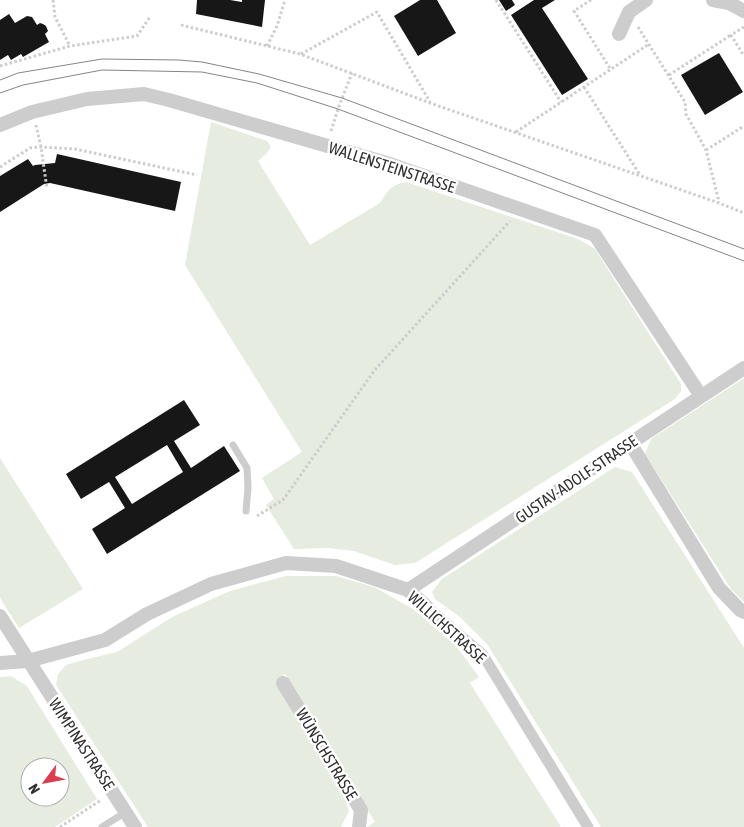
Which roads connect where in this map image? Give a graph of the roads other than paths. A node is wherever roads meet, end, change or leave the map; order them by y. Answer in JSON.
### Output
{"nodes":[{"id":1,"x":646,"y":0,"type":"edge"},
{"id":2,"x":713,"y":0,"type":"edge"},
{"id":3,"x":744,"y":11,"type":"edge"},
{"id":4,"x":619,"y":34,"type":"dead end"},
{"id":5,"x":0,"y":125,"type":"edge"},
{"id":6,"x":744,"y":368,"type":"edge"},
{"id":7,"x":701,"y":396,"type":"junction"},
{"id":8,"x":630,"y":443,"type":"junction"},
{"id":9,"x":232,"y":445,"type":"dead end"},
{"id":10,"x":246,"y":511,"type":"dead end"},
{"id":11,"x":408,"y":590,"type":"junction"},
{"id":12,"x":427,"y":607,"type":"joint"},
{"id":13,"x":744,"y":612,"type":"edge"},
{"id":14,"x":0,"y":616,"type":"edge"},
{"id":15,"x":28,"y":661,"type":"junction"},
{"id":16,"x":0,"y":663,"type":"edge"},
{"id":17,"x":283,"y":683,"type":"dead end"},
{"id":18,"x":126,"y":812,"type":"junction"},
{"id":19,"x":102,"y":827,"type":"edge"},
{"id":20,"x":135,"y":827,"type":"edge"},
{"id":21,"x":359,"y":827,"type":"edge"},
{"id":22,"x":588,"y":827,"type":"edge"}],
"edges":[{"from":1,"to":4,"type":"street"},
{"from":2,"to":3,"type":"street"},
{"from":5,"to":7,"type":"street","name":"WALLENSTEINSTRASSE"},
{"from":6,"to":7,"type":"street","name":"GUSTAV-ADOLF-STRASSE"},
{"from":7,"to":8,"type":"street","name":"GUSTAV-ADOLF-STRASSE"},
{"from":8,"to":11,"type":"street","name":"GUSTAV-ADOLF-STRASSE"},
{"from":8,"to":13,"type":"street"},
{"from":9,"to":10,"type":"lane"},
{"from":11,"to":12,"type":"street","name":"WILLICHSTRASSE"},
{"from":11,"to":15,"type":"street","name":"WILLICHSTRASSE"},
{"from":12,"to":22,"type":"street","name":"WILLICHSTRASSE"},
{"from":14,"to":15,"type":"street","name":"WIMPINASTRASSE"},
{"from":15,"to":16,"type":"street","name":"WILLICHSTRASSE"},
{"from":15,"to":18,"type":"street","name":"WIMPINASTRASSE"},
{"from":17,"to":21,"type":"street","name":"WÜNSCHSTRASSE"},
{"from":18,"to":19,"type":"lane"},
{"from":18,"to":20,"type":"street","name":"WIMPINASTRASSE"}]}
